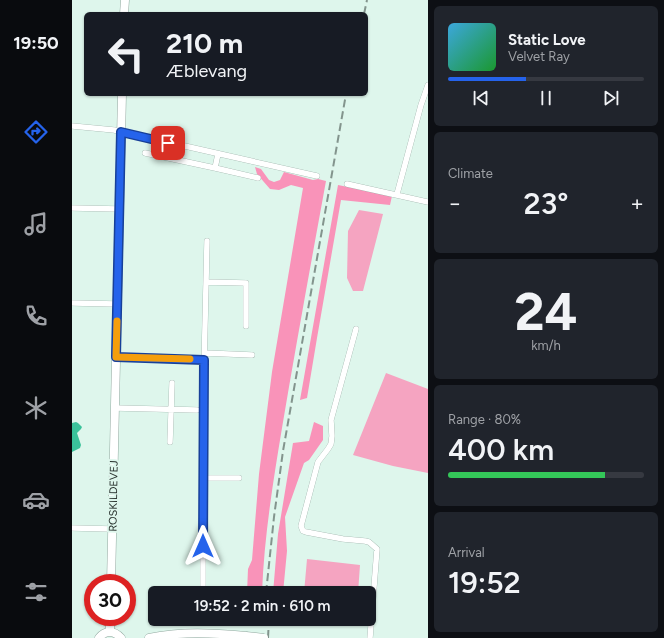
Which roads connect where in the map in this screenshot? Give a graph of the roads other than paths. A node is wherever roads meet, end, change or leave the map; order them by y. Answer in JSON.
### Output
{"nodes":[{"id":1,"x":125,"y":0,"type":"edge"},
{"id":2,"x":124,"y":12,"type":"edge"},
{"id":3,"x":428,"y":85,"type":"edge"},
{"id":4,"x":122,"y":96,"type":"edge"},
{"id":5,"x":421,"y":105,"type":"junction"},
{"id":6,"x":428,"y":106,"type":"edge"},
{"id":7,"x":72,"y":126,"type":"edge"},
{"id":8,"x":121,"y":132,"type":"junction"},
{"id":9,"x":145,"y":153,"type":"dead end"},
{"id":10,"x":218,"y":154,"type":"junction"},
{"id":11,"x":215,"y":168,"type":"junction"},
{"id":12,"x":317,"y":176,"type":"dead end"},
{"id":13,"x":258,"y":178,"type":"dead end"},
{"id":14,"x":347,"y":184,"type":"dead end"},
{"id":15,"x":397,"y":194,"type":"junction"},
{"id":16,"x":428,"y":202,"type":"edge"},
{"id":17,"x":72,"y":208,"type":"edge"},
{"id":18,"x":119,"y":209,"type":"junction"},
{"id":19,"x":206,"y":241,"type":"dead end"},
{"id":20,"x":206,"y":282,"type":"junction"},
{"id":21,"x":72,"y":303,"type":"edge"},
{"id":22,"x":117,"y":304,"type":"junction"},
{"id":23,"x":246,"y":326,"type":"dead end"},
{"id":24,"x":356,"y":330,"type":"dead end"},
{"id":25,"x":252,"y":355,"type":"dead end"},
{"id":26,"x":205,"y":356,"type":"junction"},
{"id":27,"x":116,"y":357,"type":"junction"},
{"id":28,"x":172,"y":383,"type":"dead end"},
{"id":29,"x":115,"y":408,"type":"junction"},
{"id":30,"x":170,"y":410,"type":"junction"},
{"id":31,"x":200,"y":410,"type":"junction"},
{"id":32,"x":170,"y":442,"type":"dead end"},
{"id":33,"x":203,"y":478,"type":"junction"},
{"id":34,"x":239,"y":478,"type":"dead end"},
{"id":35,"x":72,"y":528,"type":"edge"},
{"id":36,"x":112,"y":529,"type":"junction"},
{"id":37,"x":111,"y":574,"type":"edge"},
{"id":38,"x":203,"y":586,"type":"edge"},
{"id":39,"x":110,"y":626,"type":"edge"},
{"id":40,"x":110,"y":632,"type":"junction"},
{"id":41,"x":99,"y":638,"type":"edge"},
{"id":42,"x":121,"y":638,"type":"edge"},
{"id":43,"x":149,"y":638,"type":"edge"},
{"id":44,"x":264,"y":638,"type":"edge"},
{"id":45,"x":370,"y":638,"type":"edge"}],
"edges":[{"from":1,"to":2,"type":"street"},
{"from":3,"to":5,"type":"street"},
{"from":4,"to":8,"type":"street","name":"ROSKILDEVEJ"},
{"from":5,"to":6,"type":"street"},
{"from":5,"to":15,"type":"street"},
{"from":7,"to":8,"type":"street"},
{"from":8,"to":10,"type":"street"},
{"from":8,"to":18,"type":"street","name":"ROSKILDEVEJ"},
{"from":9,"to":11,"type":"street"},
{"from":10,"to":11,"type":"street"},
{"from":10,"to":12,"type":"street"},
{"from":11,"to":13,"type":"street"},
{"from":14,"to":15,"type":"street"},
{"from":15,"to":16,"type":"street"},
{"from":17,"to":18,"type":"street"},
{"from":18,"to":22,"type":"street","name":"ROSKILDEVEJ"},
{"from":19,"to":20,"type":"street"},
{"from":20,"to":23,"type":"street"},
{"from":20,"to":26,"type":"street"},
{"from":21,"to":22,"type":"street"},
{"from":22,"to":27,"type":"street","name":"ROSKILDEVEJ"},
{"from":24,"to":45,"type":"street"},
{"from":25,"to":26,"type":"street"},
{"from":26,"to":27,"type":"street"},
{"from":26,"to":31,"type":"street"},
{"from":27,"to":29,"type":"street","name":"ROSKILDEVEJ"},
{"from":28,"to":30,"type":"street"},
{"from":29,"to":30,"type":"street"},
{"from":29,"to":36,"type":"street","name":"ROSKILDEVEJ"},
{"from":30,"to":31,"type":"street"},
{"from":30,"to":32,"type":"street"},
{"from":31,"to":33,"type":"street"},
{"from":33,"to":34,"type":"street"},
{"from":33,"to":38,"type":"street"},
{"from":35,"to":36,"type":"street"},
{"from":36,"to":37,"type":"street","name":"ROSKILDEVEJ"},
{"from":39,"to":40,"type":"street"},
{"from":40,"to":41,"type":"street"},
{"from":40,"to":42,"type":"street"},
{"from":43,"to":44,"type":"street","bridge":true}]}
